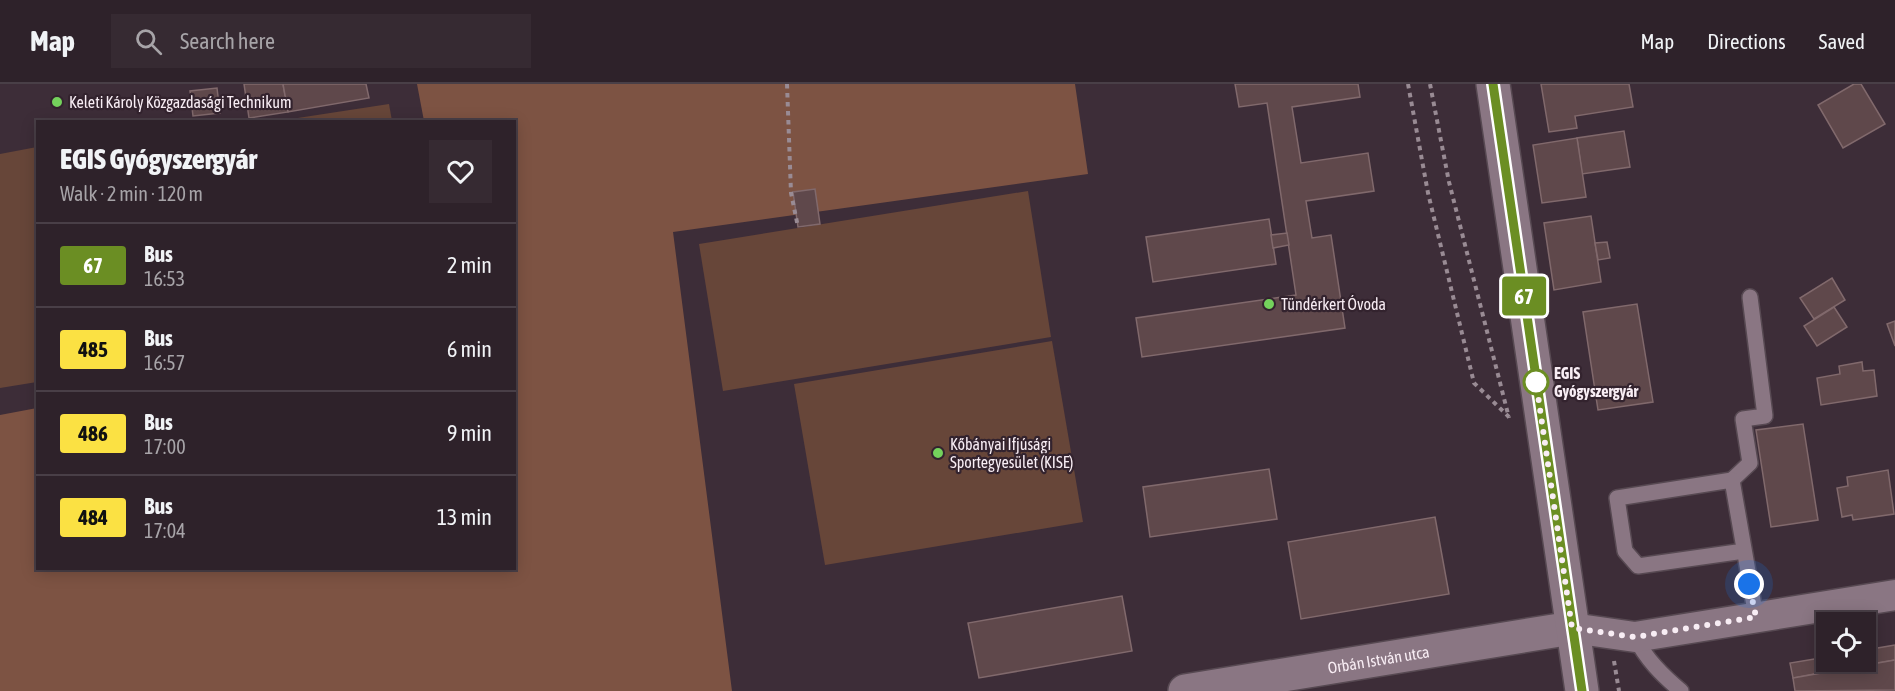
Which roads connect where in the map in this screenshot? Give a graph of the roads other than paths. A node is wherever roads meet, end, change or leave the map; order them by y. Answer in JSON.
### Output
{"nodes":[{"id":1,"x":1492,"y":84,"type":"edge"},
{"id":2,"x":1750,"y":297,"type":"dead end"},
{"id":3,"x":1732,"y":480,"type":"junction"},
{"id":4,"x":1744,"y":550,"type":"junction"},
{"id":5,"x":1895,"y":595,"type":"edge"},
{"id":6,"x":1756,"y":617,"type":"junction"},
{"id":7,"x":1572,"y":628,"type":"junction"},
{"id":8,"x":1635,"y":637,"type":"junction"},
{"id":9,"x":1677,"y":690,"type":"edge"},
{"id":10,"x":1185,"y":691,"type":"edge"},
{"id":11,"x":1582,"y":691,"type":"edge"}],
"edges":[{"from":1,"to":7,"type":"main road"},
{"from":2,"to":3,"type":"lane"},
{"from":3,"to":4,"type":"lane"},
{"from":3,"to":4,"type":"lane"},
{"from":4,"to":6,"type":"lane"},
{"from":5,"to":6,"type":"street"},
{"from":6,"to":8,"type":"street"},
{"from":7,"to":8,"type":"street"},
{"from":7,"to":10,"type":"main road","name":"Orbán István utca"},
{"from":7,"to":11,"type":"main road"},
{"from":8,"to":9,"type":"lane"}]}
